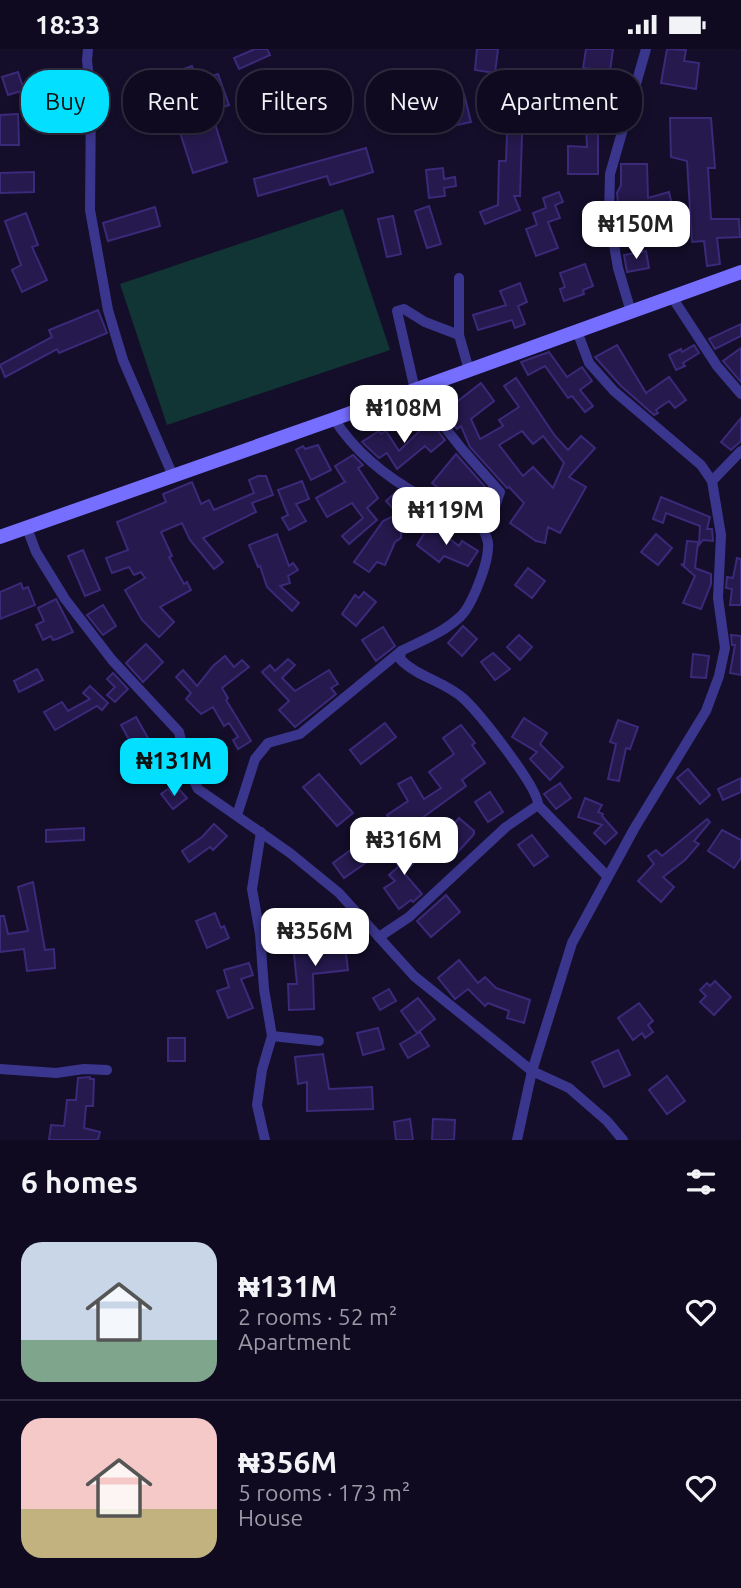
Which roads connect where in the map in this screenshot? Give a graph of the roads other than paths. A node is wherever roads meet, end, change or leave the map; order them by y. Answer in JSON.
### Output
{"nodes":[{"id":1,"x":88,"y":49,"type":"edge"},
{"id":2,"x":646,"y":49,"type":"edge"},
{"id":3,"x":640,"y":70,"type":"edge"},
{"id":4,"x":622,"y":133,"type":"edge"},
{"id":5,"x":741,"y":272,"type":"edge"},
{"id":6,"x":459,"y":278,"type":"dead end"},
{"id":7,"x":672,"y":297,"type":"junction"},
{"id":8,"x":631,"y":312,"type":"junction"},
{"id":9,"x":577,"y":331,"type":"junction"},
{"id":10,"x":459,"y":335,"type":"junction"},
{"id":11,"x":469,"y":370,"type":"junction"},
{"id":12,"x":415,"y":390,"type":"junction"},
{"id":13,"x":741,"y":394,"type":"edge"},
{"id":14,"x":334,"y":419,"type":"junction"},
{"id":15,"x":741,"y":451,"type":"edge"},
{"id":16,"x":173,"y":477,"type":"junction"},
{"id":17,"x":712,"y":481,"type":"junction"},
{"id":18,"x":27,"y":528,"type":"junction"},
{"id":19,"x":482,"y":528,"type":"junction"},
{"id":20,"x":0,"y":537,"type":"edge"},
{"id":21,"x":401,"y":651,"type":"junction"},
{"id":22,"x":538,"y":805,"type":"junction"},
{"id":23,"x":237,"y":815,"type":"junction"},
{"id":24,"x":261,"y":832,"type":"junction"},
{"id":25,"x":607,"y":876,"type":"junction"},
{"id":26,"x":379,"y":937,"type":"junction"},
{"id":27,"x":272,"y":1036,"type":"junction"},
{"id":28,"x":319,"y":1041,"type":"dead end"},
{"id":29,"x":0,"y":1069,"type":"edge"},
{"id":30,"x":107,"y":1070,"type":"dead end"},
{"id":31,"x":532,"y":1071,"type":"junction"},
{"id":32,"x":265,"y":1140,"type":"edge"},
{"id":33,"x":517,"y":1140,"type":"edge"},
{"id":34,"x":623,"y":1140,"type":"edge"}],
"edges":[{"from":1,"to":16,"type":"street"},
{"from":2,"to":3,"type":"street"},
{"from":4,"to":8,"type":"street"},
{"from":5,"to":7,"type":"main road"},
{"from":6,"to":10,"type":"street"},
{"from":7,"to":8,"type":"main road"},
{"from":7,"to":13,"type":"street"},
{"from":8,"to":9,"type":"main road"},
{"from":9,"to":11,"type":"main road"},
{"from":9,"to":17,"type":"street"},
{"from":10,"to":11,"type":"street"},
{"from":10,"to":12,"type":"street"},
{"from":11,"to":12,"type":"main road"},
{"from":12,"to":14,"type":"main road"},
{"from":12,"to":19,"type":"street"},
{"from":14,"to":16,"type":"main road"},
{"from":14,"to":19,"type":"street"},
{"from":15,"to":17,"type":"street"},
{"from":16,"to":18,"type":"main road"},
{"from":17,"to":25,"type":"street"},
{"from":18,"to":20,"type":"main road"},
{"from":18,"to":23,"type":"street"},
{"from":19,"to":21,"type":"street"},
{"from":21,"to":22,"type":"street"},
{"from":21,"to":23,"type":"street"},
{"from":22,"to":25,"type":"street"},
{"from":22,"to":26,"type":"street"},
{"from":23,"to":24,"type":"street"},
{"from":24,"to":26,"type":"street"},
{"from":24,"to":27,"type":"street"},
{"from":25,"to":31,"type":"street"},
{"from":26,"to":31,"type":"street"},
{"from":27,"to":28,"type":"street"},
{"from":27,"to":32,"type":"street"},
{"from":29,"to":30,"type":"street"},
{"from":31,"to":33,"type":"street"},
{"from":31,"to":34,"type":"street"}]}
